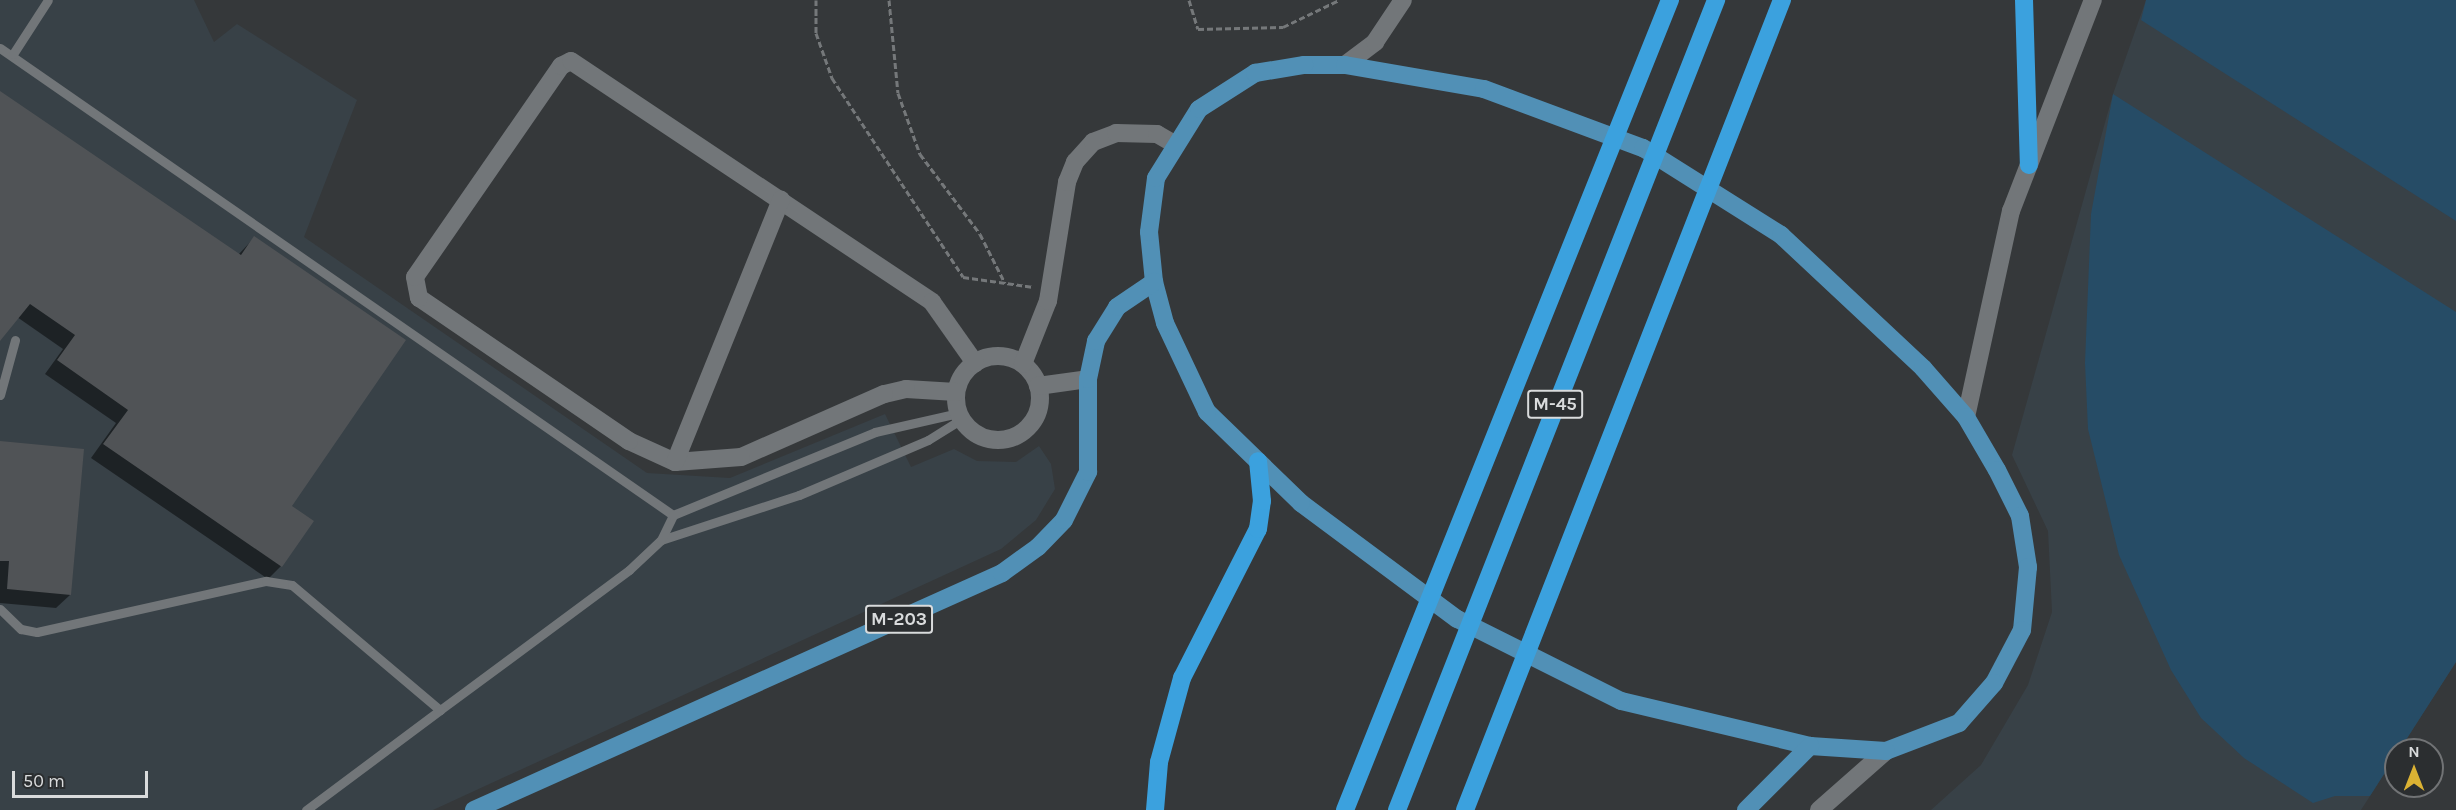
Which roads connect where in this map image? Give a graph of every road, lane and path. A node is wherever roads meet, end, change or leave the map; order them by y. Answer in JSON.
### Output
{"nodes":[{"id":1,"x":48,"y":0,"type":"edge"},
{"id":2,"x":816,"y":0,"type":"edge"},
{"id":3,"x":890,"y":0,"type":"edge"},
{"id":4,"x":1189,"y":0,"type":"edge"},
{"id":5,"x":1339,"y":0,"type":"edge"},
{"id":6,"x":1403,"y":0,"type":"edge"},
{"id":7,"x":1670,"y":0,"type":"edge"},
{"id":8,"x":1716,"y":0,"type":"edge"},
{"id":9,"x":1782,"y":0,"type":"edge"},
{"id":10,"x":2024,"y":0,"type":"edge"},
{"id":11,"x":2093,"y":0,"type":"edge"},
{"id":12,"x":0,"y":48,"type":"edge"},
{"id":13,"x":13,"y":54,"type":"junction"},
{"id":14,"x":1345,"y":65,"type":"junction"},
{"id":15,"x":1174,"y":144,"type":"junction"},
{"id":16,"x":2029,"y":165,"type":"junction"},
{"id":17,"x":781,"y":201,"type":"junction"},
{"id":18,"x":1154,"y":282,"type":"junction"},
{"id":19,"x":1005,"y":283,"type":"junction"},
{"id":20,"x":1050,"y":290,"type":"junction"},
{"id":21,"x":15,"y":340,"type":"dead end"},
{"id":22,"x":975,"y":363,"type":"junction"},
{"id":23,"x":1023,"y":364,"type":"junction"},
{"id":24,"x":1088,"y":379,"type":"junction"},
{"id":25,"x":1038,"y":386,"type":"junction"},
{"id":26,"x":956,"y":392,"type":"junction"},
{"id":27,"x":0,"y":395,"type":"edge"},
{"id":28,"x":960,"y":416,"type":"junction"},
{"id":29,"x":1966,"y":417,"type":"junction"},
{"id":30,"x":1258,"y":461,"type":"junction"},
{"id":31,"x":675,"y":462,"type":"junction"},
{"id":32,"x":673,"y":515,"type":"junction"},
{"id":33,"x":661,"y":540,"type":"junction"},
{"id":34,"x":0,"y":609,"type":"edge"},
{"id":35,"x":440,"y":710,"type":"junction"},
{"id":36,"x":1810,"y":746,"type":"junction"},
{"id":37,"x":1886,"y":751,"type":"junction"},
{"id":38,"x":1468,"y":805,"type":"edge"},
{"id":39,"x":306,"y":810,"type":"edge"},
{"id":40,"x":474,"y":810,"type":"edge"},
{"id":41,"x":1155,"y":810,"type":"edge"},
{"id":42,"x":1345,"y":810,"type":"edge"},
{"id":43,"x":1397,"y":810,"type":"edge"},
{"id":44,"x":1746,"y":810,"type":"edge"},
{"id":45,"x":1819,"y":810,"type":"edge"}],
"edges":[{"from":1,"to":13,"type":"lane"},
{"from":2,"to":19,"type":"path"},
{"from":3,"to":19,"type":"path"},
{"from":4,"to":5,"type":"path"},
{"from":6,"to":14,"type":"street"},
{"from":7,"to":42,"type":"highway"},
{"from":8,"to":43,"type":"highway","number":"M-45"},
{"from":9,"to":38,"type":"highway"},
{"from":10,"to":16,"type":"highway"},
{"from":11,"to":16,"type":"street"},
{"from":12,"to":13,"type":"lane"},
{"from":13,"to":32,"type":"lane"},
{"from":14,"to":15,"type":"main road"},
{"from":14,"to":29,"type":"main road"},
{"from":15,"to":18,"type":"main road"},
{"from":15,"to":20,"type":"street"},
{"from":16,"to":29,"type":"street"},
{"from":17,"to":22,"type":"street"},
{"from":17,"to":31,"type":"street"},
{"from":17,"to":31,"type":"street"},
{"from":18,"to":24,"type":"main road","number":"M-203"},
{"from":18,"to":30,"type":"main road"},
{"from":19,"to":20,"type":"path"},
{"from":20,"to":23,"type":"street"},
{"from":21,"to":27,"type":"lane"},
{"from":22,"to":23,"type":"street"},
{"from":22,"to":26,"type":"street"},
{"from":23,"to":25,"type":"street"},
{"from":24,"to":25,"type":"street"},
{"from":24,"to":40,"type":"main road","number":"M-203"},
{"from":25,"to":28,"type":"street"},
{"from":26,"to":28,"type":"street"},
{"from":26,"to":31,"type":"street"},
{"from":28,"to":32,"type":"lane"},
{"from":28,"to":33,"type":"lane"},
{"from":29,"to":37,"type":"main road"},
{"from":30,"to":36,"type":"main road"},
{"from":30,"to":41,"type":"highway"},
{"from":32,"to":33,"type":"lane"},
{"from":33,"to":35,"type":"lane"},
{"from":34,"to":35,"type":"lane"},
{"from":35,"to":39,"type":"lane"},
{"from":36,"to":37,"type":"main road"},
{"from":36,"to":44,"type":"main road"},
{"from":37,"to":45,"type":"street"}]}
